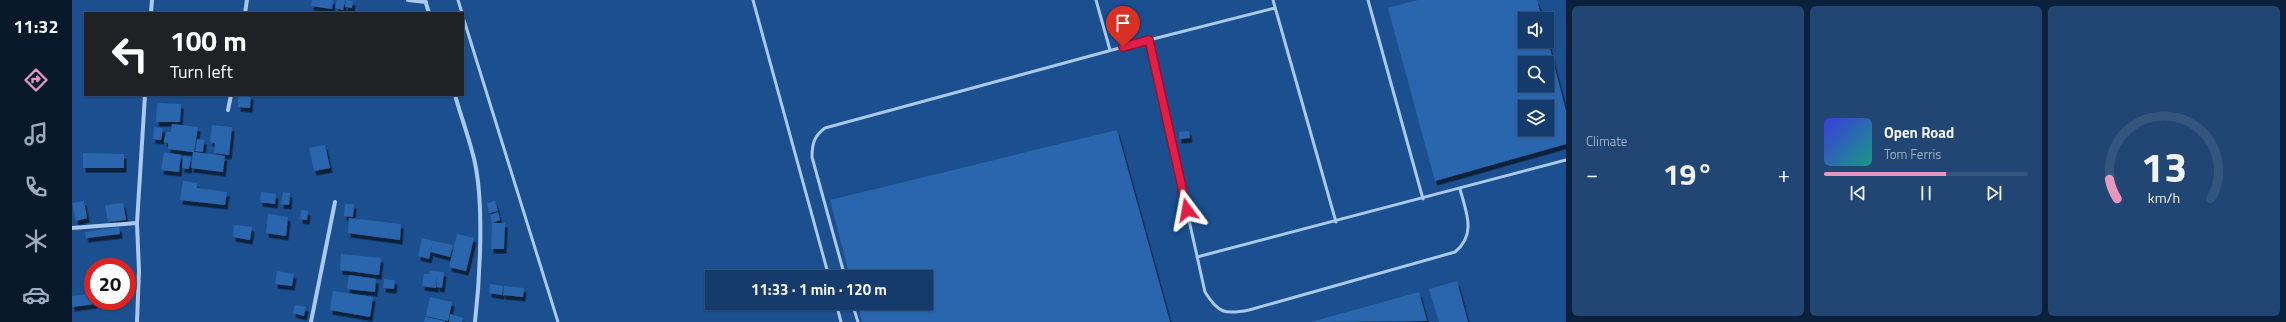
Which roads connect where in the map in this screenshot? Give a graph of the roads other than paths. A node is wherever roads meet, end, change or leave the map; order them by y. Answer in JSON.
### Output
{"nodes":[{"id":1,"x":152,"y":0,"type":"edge"},
{"id":2,"x":247,"y":0,"type":"edge"},
{"id":3,"x":408,"y":0,"type":"edge"},
{"id":4,"x":458,"y":0,"type":"edge"},
{"id":5,"x":753,"y":0,"type":"edge"},
{"id":6,"x":1096,"y":0,"type":"edge"},
{"id":7,"x":1273,"y":0,"type":"edge"},
{"id":8,"x":1368,"y":0,"type":"edge"},
{"id":9,"x":425,"y":1,"type":"edge"},
{"id":10,"x":1275,"y":8,"type":"junction"},
{"id":11,"x":151,"y":12,"type":"edge"},
{"id":12,"x":245,"y":12,"type":"edge"},
{"id":13,"x":429,"y":12,"type":"edge"},
{"id":14,"x":462,"y":12,"type":"edge"},
{"id":15,"x":464,"y":20,"type":"edge"},
{"id":16,"x":1149,"y":40,"type":"junction"},
{"id":17,"x":1110,"y":50,"type":"junction"},
{"id":18,"x":145,"y":96,"type":"edge"},
{"id":19,"x":231,"y":96,"type":"edge"},
{"id":20,"x":455,"y":96,"type":"edge"},
{"id":21,"x":228,"y":110,"type":"dead end"},
{"id":22,"x":1566,"y":160,"type":"edge"},
{"id":23,"x":1460,"y":189,"type":"junction"},
{"id":24,"x":1423,"y":199,"type":"junction"},
{"id":25,"x":335,"y":202,"type":"dead end"},
{"id":26,"x":1336,"y":222,"type":"junction"},
{"id":27,"x":137,"y":223,"type":"junction"},
{"id":28,"x":72,"y":228,"type":"edge"},
{"id":29,"x":1197,"y":257,"type":"junction"},
{"id":30,"x":827,"y":270,"type":"edge"},
{"id":31,"x":843,"y":270,"type":"edge"},
{"id":32,"x":838,"y":310,"type":"edge"},
{"id":33,"x":854,"y":310,"type":"edge"},
{"id":34,"x":137,"y":322,"type":"edge"},
{"id":35,"x":311,"y":322,"type":"edge"},
{"id":36,"x":474,"y":322,"type":"edge"},
{"id":37,"x":558,"y":322,"type":"edge"},
{"id":38,"x":841,"y":322,"type":"edge"},
{"id":39,"x":858,"y":322,"type":"edge"}],
"edges":[{"from":1,"to":11,"type":"street"},
{"from":2,"to":12,"type":"street"},
{"from":3,"to":9,"type":"street"},
{"from":4,"to":14,"type":"lane"},
{"from":5,"to":30,"type":"lane"},
{"from":6,"to":17,"type":"lane"},
{"from":7,"to":10,"type":"lane"},
{"from":8,"to":24,"type":"lane"},
{"from":9,"to":13,"type":"street"},
{"from":10,"to":16,"type":"lane"},
{"from":10,"to":26,"type":"lane"},
{"from":15,"to":37,"type":"lane"},
{"from":16,"to":17,"type":"lane"},
{"from":16,"to":29,"type":"lane"},
{"from":17,"to":31,"type":"lane"},
{"from":18,"to":27,"type":"street"},
{"from":19,"to":21,"type":"street"},
{"from":20,"to":36,"type":"street"},
{"from":22,"to":23,"type":"lane"},
{"from":23,"to":24,"type":"lane"},
{"from":23,"to":29,"type":"lane"},
{"from":24,"to":26,"type":"lane"},
{"from":25,"to":35,"type":"street"},
{"from":26,"to":29,"type":"lane"},
{"from":27,"to":28,"type":"street"},
{"from":27,"to":34,"type":"street"},
{"from":32,"to":38,"type":"lane"},
{"from":33,"to":39,"type":"lane"}]}
